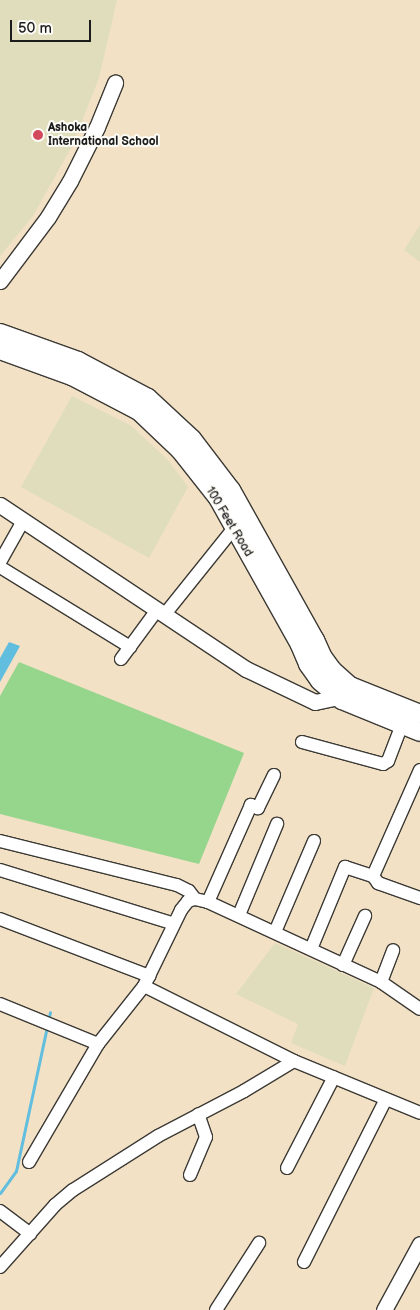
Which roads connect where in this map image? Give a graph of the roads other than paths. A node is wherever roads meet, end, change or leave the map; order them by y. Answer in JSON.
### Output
{"nodes":[{"id":1,"x":115,"y":83,"type":"dead end"},
{"id":2,"x":0,"y":281,"type":"edge"},
{"id":3,"x":0,"y":333,"type":"edge"},
{"id":4,"x":0,"y":350,"type":"edge"},
{"id":5,"x":0,"y":506,"type":"edge"},
{"id":6,"x":23,"y":521,"type":"junction"},
{"id":7,"x":234,"y":528,"type":"junction"},
{"id":8,"x":0,"y":562,"type":"edge"},
{"id":9,"x":0,"y":567,"type":"edge"},
{"id":10,"x":161,"y":612,"type":"junction"},
{"id":11,"x":130,"y":647,"type":"junction"},
{"id":12,"x":121,"y":659,"type":"dead end"},
{"id":13,"x":344,"y":691,"type":"junction"},
{"id":14,"x":420,"y":714,"type":"edge"},
{"id":15,"x":402,"y":724,"type":"junction"},
{"id":16,"x":420,"y":732,"type":"edge"},
{"id":17,"x":302,"y":742,"type":"dead end"},
{"id":18,"x":420,"y":770,"type":"edge"},
{"id":19,"x":274,"y":775,"type":"dead end"},
{"id":20,"x":278,"y":824,"type":"dead end"},
{"id":21,"x":314,"y":841,"type":"dead end"},
{"id":22,"x":0,"y":842,"type":"edge"},
{"id":23,"x":0,"y":870,"type":"edge"},
{"id":24,"x":373,"y":876,"type":"junction"},
{"id":25,"x":420,"y":898,"type":"edge"},
{"id":26,"x":195,"y":899,"type":"junction"},
{"id":27,"x":208,"y":902,"type":"junction"},
{"id":28,"x":239,"y":916,"type":"junction"},
{"id":29,"x":365,"y":916,"type":"dead end"},
{"id":30,"x":0,"y":919,"type":"edge"},
{"id":31,"x":174,"y":924,"type":"junction"},
{"id":32,"x":275,"y":932,"type":"junction"},
{"id":33,"x":311,"y":949,"type":"junction"},
{"id":34,"x":393,"y":950,"type":"dead end"},
{"id":35,"x":343,"y":965,"type":"junction"},
{"id":36,"x":146,"y":981,"type":"junction"},
{"id":37,"x":381,"y":982,"type":"junction"},
{"id":38,"x":0,"y":1004,"type":"edge"},
{"id":39,"x":420,"y":1009,"type":"edge"},
{"id":40,"x":98,"y":1044,"type":"junction"},
{"id":41,"x":294,"y":1061,"type":"junction"},
{"id":42,"x":334,"y":1077,"type":"junction"},
{"id":43,"x":386,"y":1099,"type":"junction"},
{"id":44,"x":420,"y":1113,"type":"edge"},
{"id":45,"x":198,"y":1114,"type":"junction"},
{"id":46,"x":29,"y":1162,"type":"dead end"},
{"id":47,"x":287,"y":1168,"type":"dead end"},
{"id":48,"x":190,"y":1175,"type":"dead end"},
{"id":49,"x":0,"y":1211,"type":"edge"},
{"id":50,"x":30,"y":1234,"type":"junction"},
{"id":51,"x":259,"y":1243,"type":"dead end"},
{"id":52,"x":420,"y":1244,"type":"edge"},
{"id":53,"x":304,"y":1262,"type":"dead end"},
{"id":54,"x":0,"y":1267,"type":"edge"},
{"id":55,"x":216,"y":1310,"type":"edge"},
{"id":56,"x":384,"y":1310,"type":"edge"}],
"edges":[{"from":1,"to":2,"type":"street"},
{"from":3,"to":13,"type":"main road","name":"100 Feet Road"},
{"from":4,"to":7,"type":"main road","name":"100 Feet Road"},
{"from":5,"to":6,"type":"street"},
{"from":6,"to":8,"type":"street"},
{"from":6,"to":10,"type":"street"},
{"from":7,"to":10,"type":"street"},
{"from":7,"to":13,"type":"main road","name":"100 Feet Road"},
{"from":9,"to":11,"type":"street"},
{"from":10,"to":11,"type":"street"},
{"from":10,"to":13,"type":"street"},
{"from":11,"to":12,"type":"street"},
{"from":13,"to":14,"type":"main road","name":"100 Feet Road"},
{"from":13,"to":15,"type":"main road","name":"100 Feet Road"},
{"from":15,"to":16,"type":"main road","name":"100 Feet Road"},
{"from":15,"to":17,"type":"street"},
{"from":18,"to":24,"type":"street"},
{"from":19,"to":27,"type":"street"},
{"from":20,"to":28,"type":"street"},
{"from":21,"to":32,"type":"street"},
{"from":22,"to":26,"type":"street"},
{"from":23,"to":31,"type":"street"},
{"from":24,"to":25,"type":"street"},
{"from":24,"to":33,"type":"street"},
{"from":26,"to":27,"type":"street"},
{"from":26,"to":31,"type":"street"},
{"from":27,"to":28,"type":"street"},
{"from":28,"to":32,"type":"street"},
{"from":29,"to":35,"type":"street"},
{"from":30,"to":36,"type":"street"},
{"from":31,"to":36,"type":"street"},
{"from":32,"to":33,"type":"street"},
{"from":33,"to":35,"type":"street"},
{"from":34,"to":37,"type":"street"},
{"from":35,"to":37,"type":"street"},
{"from":36,"to":40,"type":"street"},
{"from":36,"to":41,"type":"street"},
{"from":37,"to":39,"type":"street"},
{"from":38,"to":40,"type":"street"},
{"from":40,"to":46,"type":"street"},
{"from":41,"to":42,"type":"street"},
{"from":41,"to":45,"type":"street"},
{"from":42,"to":43,"type":"street"},
{"from":42,"to":47,"type":"street"},
{"from":43,"to":44,"type":"street"},
{"from":43,"to":53,"type":"street"},
{"from":45,"to":48,"type":"street"},
{"from":45,"to":50,"type":"street"},
{"from":49,"to":50,"type":"street"},
{"from":50,"to":54,"type":"street"},
{"from":51,"to":55,"type":"street"},
{"from":52,"to":56,"type":"street"}]}
